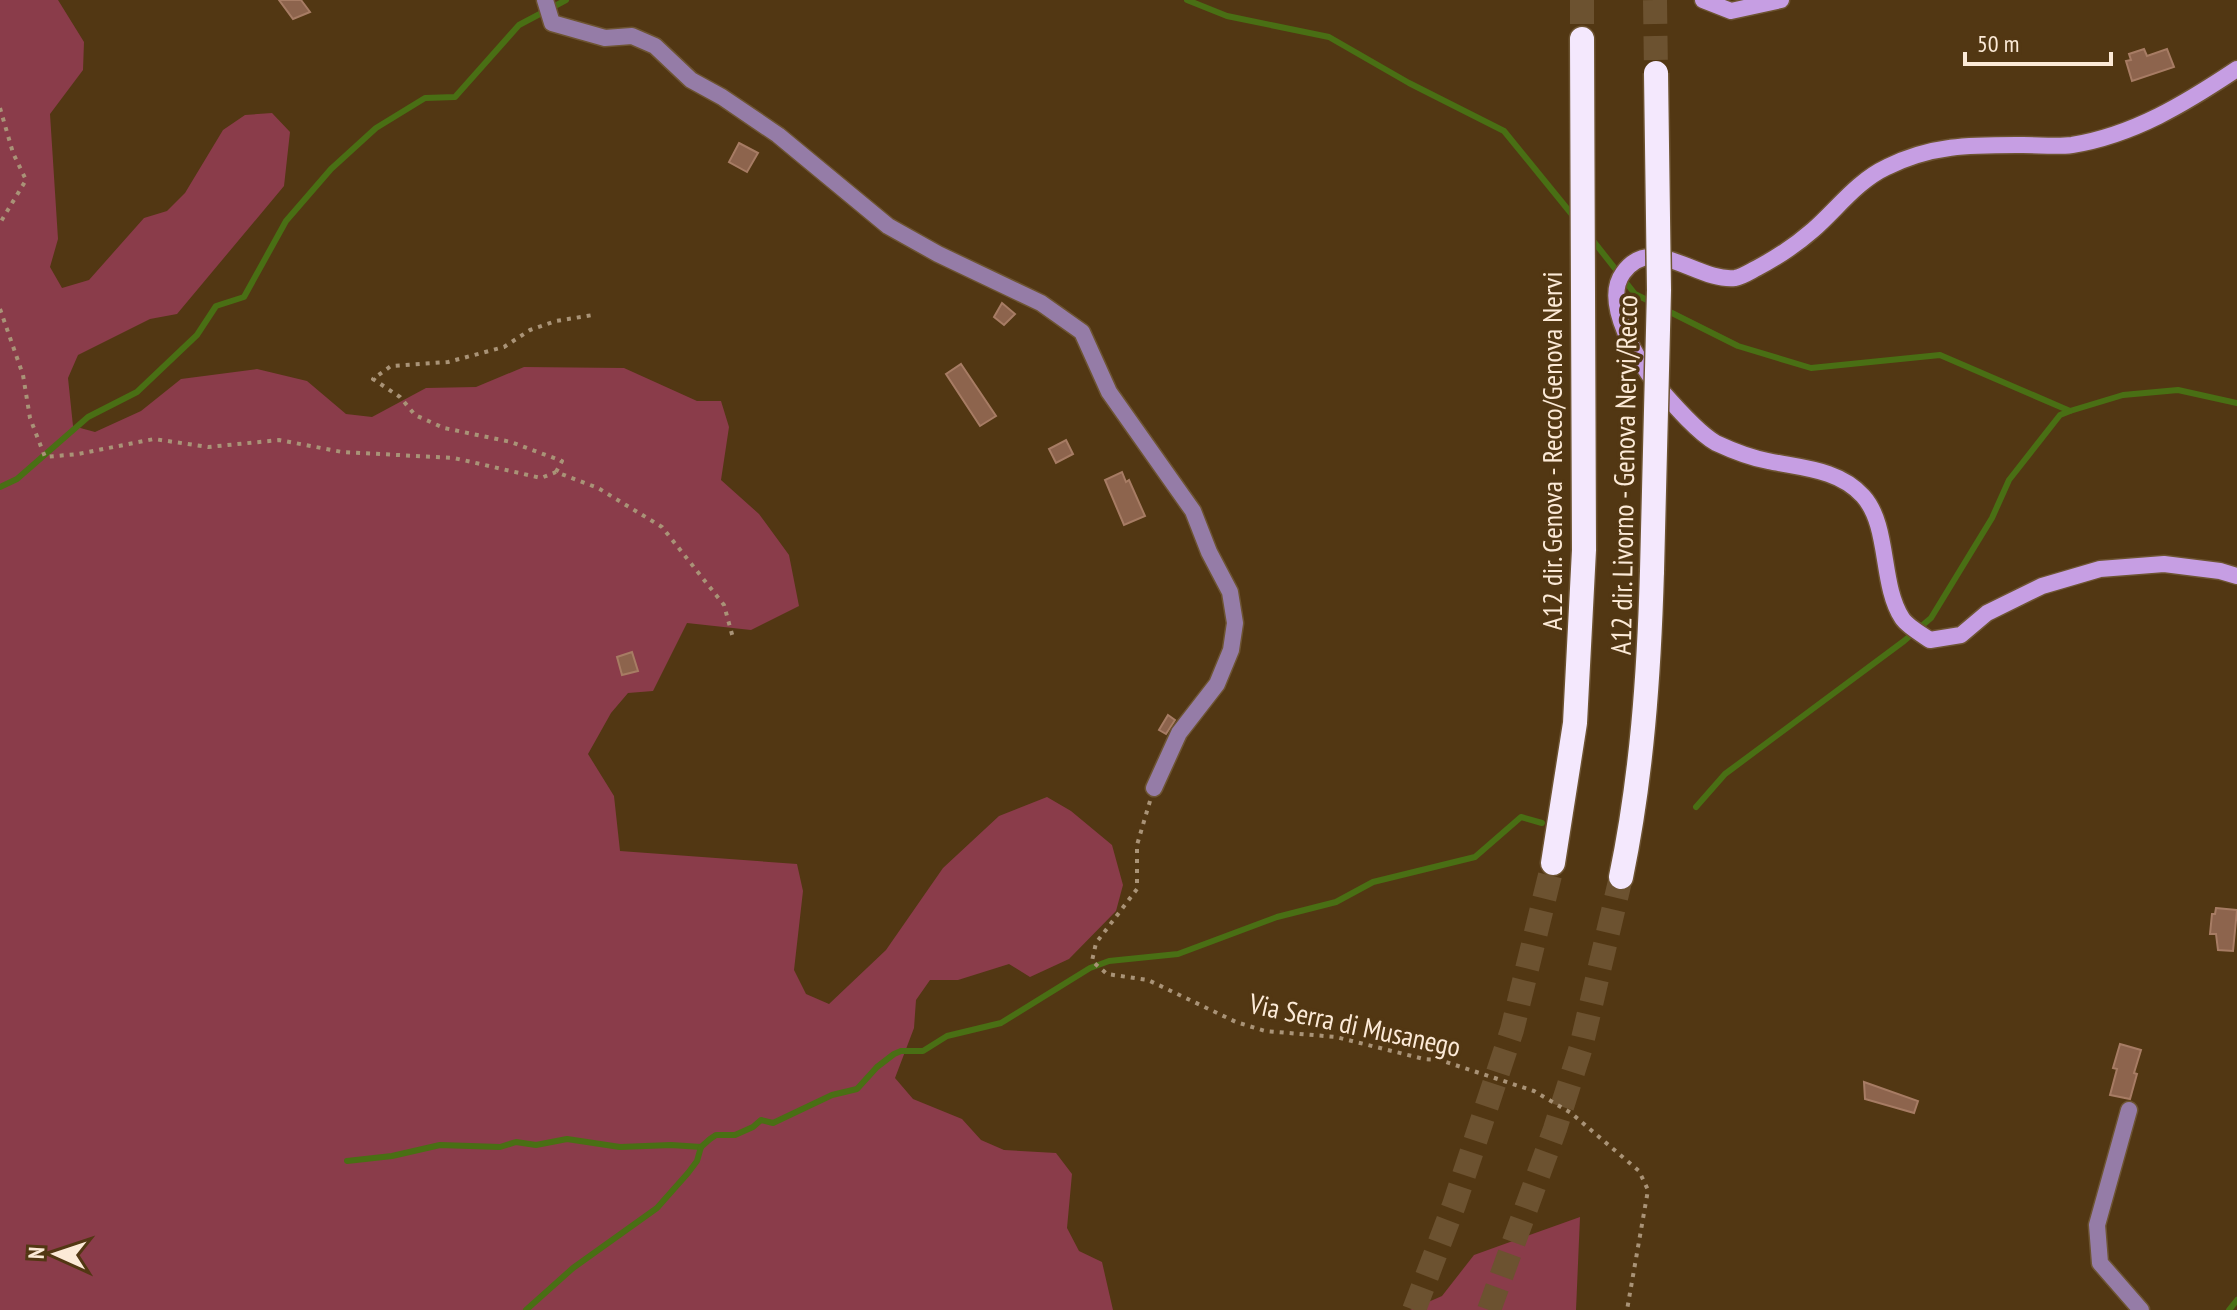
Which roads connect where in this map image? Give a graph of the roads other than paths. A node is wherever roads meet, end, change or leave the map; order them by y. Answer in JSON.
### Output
{"nodes":[{"id":1,"x":1703,"y":0,"type":"edge"},
{"id":2,"x":1781,"y":0,"type":"edge"},
{"id":3,"x":545,"y":1,"type":"edge"},
{"id":4,"x":1582,"y":39,"type":"tunnel mouth"},
{"id":5,"x":2237,"y":69,"type":"edge"},
{"id":6,"x":1656,"y":73,"type":"tunnel mouth"},
{"id":7,"x":2237,"y":576,"type":"edge"},
{"id":8,"x":1154,"y":788,"type":"road end"},
{"id":9,"x":1553,"y":863,"type":"tunnel mouth"},
{"id":10,"x":1621,"y":877,"type":"tunnel mouth"},
{"id":11,"x":2129,"y":1110,"type":"dead end"},
{"id":12,"x":2141,"y":1310,"type":"edge"}],
"edges":[{"from":1,"to":2,"type":"street"},
{"from":3,"to":8,"type":"street"},
{"from":4,"to":9,"type":"highway","name":"A12 dir. Genova - Recco/Genova Nervi"},
{"from":5,"to":7,"type":"street"},
{"from":6,"to":10,"type":"highway","name":"A12 dir. Livorno - Genova Nervi/Recco","bridge":true},
{"from":11,"to":12,"type":"street"}]}
